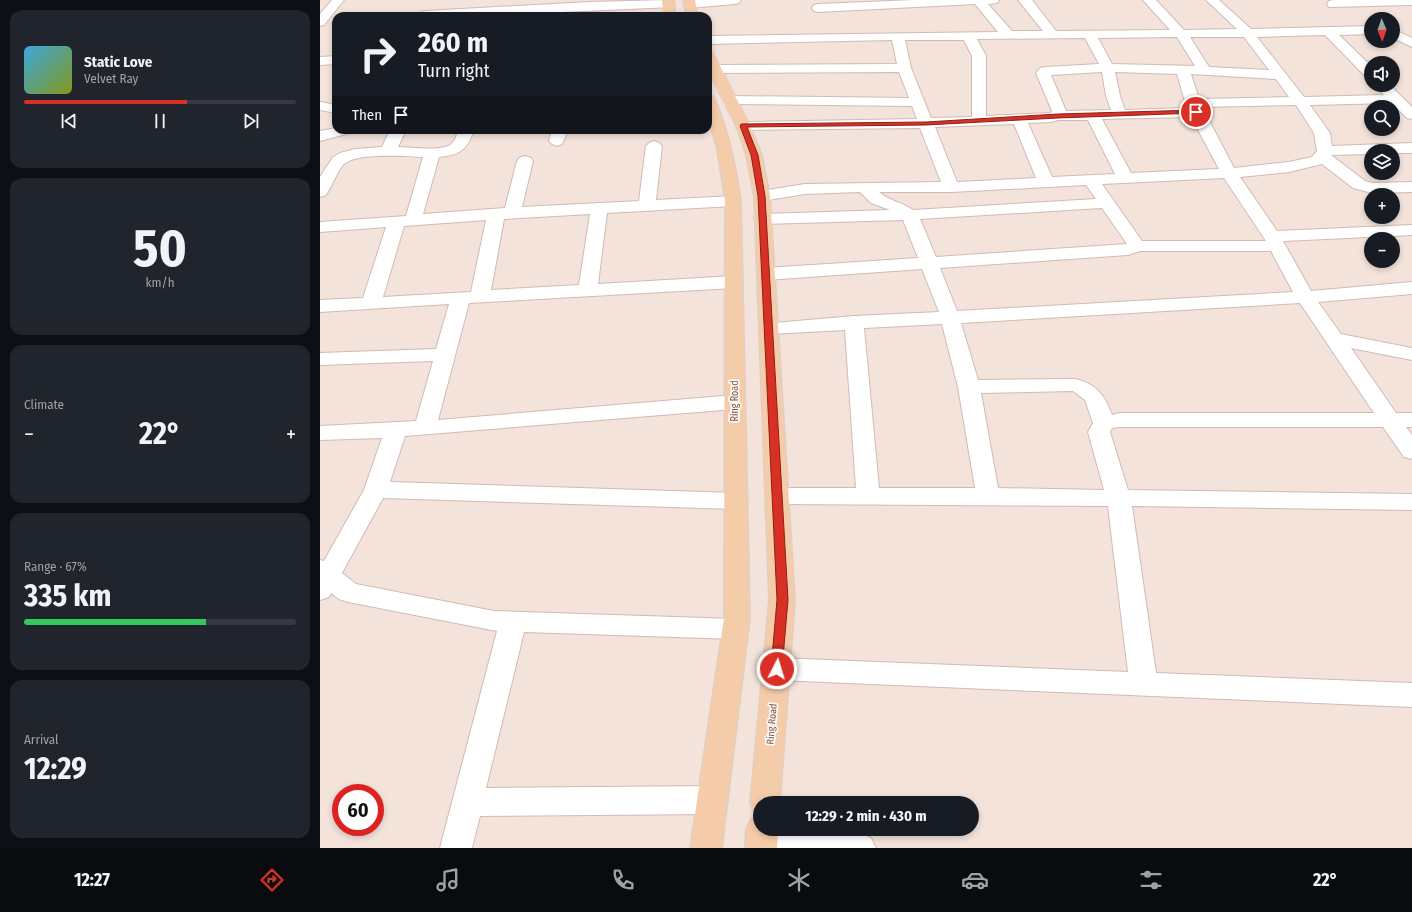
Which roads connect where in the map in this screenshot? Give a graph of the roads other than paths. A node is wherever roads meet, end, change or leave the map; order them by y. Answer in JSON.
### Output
{"nodes":[{"id":1,"x":338,"y":0,"type":"edge"},
{"id":2,"x":349,"y":0,"type":"edge"},
{"id":3,"x":735,"y":0,"type":"edge"},
{"id":4,"x":978,"y":0,"type":"edge"},
{"id":5,"x":993,"y":0,"type":"edge"},
{"id":6,"x":1024,"y":0,"type":"edge"},
{"id":7,"x":1149,"y":0,"type":"edge"},
{"id":8,"x":1212,"y":0,"type":"edge"},
{"id":9,"x":1412,"y":1,"type":"edge"},
{"id":10,"x":668,"y":2,"type":"edge"},
{"id":11,"x":689,"y":2,"type":"edge"},
{"id":12,"x":883,"y":2,"type":"edge"},
{"id":13,"x":1330,"y":2,"type":"edge"},
{"id":14,"x":817,"y":4,"type":"edge"},
{"id":15,"x":589,"y":11,"type":"edge"},
{"id":16,"x":426,"y":12,"type":"edge"},
{"id":17,"x":669,"y":12,"type":"edge"},
{"id":18,"x":691,"y":12,"type":"edge"},
{"id":19,"x":1364,"y":26,"type":"edge"},
{"id":20,"x":324,"y":27,"type":"edge"},
{"id":21,"x":1412,"y":28,"type":"edge"},
{"id":22,"x":1400,"y":29,"type":"edge"},
{"id":23,"x":1364,"y":30,"type":"edge"},
{"id":24,"x":1329,"y":32,"type":"junction"},
{"id":25,"x":1248,"y":33,"type":"junction"},
{"id":26,"x":1180,"y":34,"type":"junction"},
{"id":27,"x":1052,"y":35,"type":"junction"},
{"id":28,"x":1090,"y":35,"type":"junction"},
{"id":29,"x":969,"y":36,"type":"junction"},
{"id":30,"x":1009,"y":36,"type":"junction"},
{"id":31,"x":823,"y":37,"type":"junction"},
{"id":32,"x":895,"y":37,"type":"junction"},
{"id":33,"x":1400,"y":37,"type":"edge"},
{"id":34,"x":712,"y":40,"type":"edge"},
{"id":35,"x":1412,"y":43,"type":"edge"},
{"id":36,"x":332,"y":60,"type":"edge"},
{"id":37,"x":320,"y":61,"type":"edge"},
{"id":38,"x":712,"y":63,"type":"edge"},
{"id":39,"x":1364,"y":67,"type":"edge"},
{"id":40,"x":904,"y":68,"type":"junction"},
{"id":41,"x":1108,"y":69,"type":"junction"},
{"id":42,"x":1183,"y":70,"type":"junction"},
{"id":43,"x":1205,"y":71,"type":"junction"},
{"id":44,"x":712,"y":75,"type":"edge"},
{"id":45,"x":1280,"y":75,"type":"junction"},
{"id":46,"x":1389,"y":92,"type":"edge"},
{"id":47,"x":714,"y":99,"type":"edge"},
{"id":48,"x":1396,"y":99,"type":"junction"},
{"id":49,"x":1300,"y":101,"type":"junction"},
{"id":50,"x":917,"y":102,"type":"junction"},
{"id":51,"x":320,"y":106,"type":"edge"},
{"id":52,"x":332,"y":108,"type":"edge"},
{"id":53,"x":1195,"y":108,"type":"junction"},
{"id":54,"x":1139,"y":114,"type":"junction"},
{"id":55,"x":1093,"y":115,"type":"junction"},
{"id":56,"x":1120,"y":115,"type":"junction"},
{"id":57,"x":1412,"y":115,"type":"edge"},
{"id":58,"x":1058,"y":116,"type":"junction"},
{"id":59,"x":1019,"y":119,"type":"junction"},
{"id":60,"x":979,"y":121,"type":"junction"},
{"id":61,"x":926,"y":123,"type":"junction"},
{"id":62,"x":743,"y":126,"type":"junction"},
{"id":63,"x":332,"y":133,"type":"edge"},
{"id":64,"x":396,"y":134,"type":"edge"},
{"id":65,"x":465,"y":134,"type":"edge"},
{"id":66,"x":320,"y":136,"type":"edge"},
{"id":67,"x":1211,"y":139,"type":"junction"},
{"id":68,"x":654,"y":146,"type":"dead end"},
{"id":69,"x":1412,"y":148,"type":"edge"},
{"id":70,"x":388,"y":152,"type":"junction"},
{"id":71,"x":431,"y":153,"type":"junction"},
{"id":72,"x":1323,"y":153,"type":"junction"},
{"id":73,"x":525,"y":160,"type":"dead end"},
{"id":74,"x":1229,"y":173,"type":"junction"},
{"id":75,"x":1125,"y":178,"type":"junction"},
{"id":76,"x":1091,"y":180,"type":"junction"},
{"id":77,"x":1046,"y":182,"type":"junction"},
{"id":78,"x":864,"y":187,"type":"junction"},
{"id":79,"x":951,"y":187,"type":"junction"},
{"id":80,"x":1412,"y":187,"type":"edge"},
{"id":81,"x":320,"y":192,"type":"edge"},
{"id":82,"x":762,"y":196,"type":"junction"},
{"id":83,"x":733,"y":201,"type":"junction"},
{"id":84,"x":1106,"y":203,"type":"junction"},
{"id":85,"x":647,"y":206,"type":"junction"},
{"id":86,"x":599,"y":208,"type":"junction"},
{"id":87,"x":504,"y":213,"type":"junction"},
{"id":88,"x":910,"y":215,"type":"junction"},
{"id":89,"x":763,"y":219,"type":"junction"},
{"id":90,"x":405,"y":220,"type":"junction"},
{"id":91,"x":320,"y":227,"type":"edge"},
{"id":92,"x":1412,"y":230,"type":"edge"},
{"id":93,"x":1274,"y":241,"type":"junction"},
{"id":94,"x":1137,"y":246,"type":"junction"},
{"id":95,"x":928,"y":263,"type":"junction"},
{"id":96,"x":766,"y":274,"type":"junction"},
{"id":97,"x":734,"y":282,"type":"junction"},
{"id":98,"x":1412,"y":288,"type":"edge"},
{"id":99,"x":588,"y":290,"type":"junction"},
{"id":100,"x":471,"y":297,"type":"junction"},
{"id":101,"x":1305,"y":297,"type":"junction"},
{"id":102,"x":371,"y":302,"type":"junction"},
{"id":103,"x":320,"y":306,"type":"edge"},
{"id":104,"x":950,"y":317,"type":"junction"},
{"id":105,"x":854,"y":322,"type":"junction"},
{"id":106,"x":769,"y":328,"type":"junction"},
{"id":107,"x":1334,"y":339,"type":"junction"},
{"id":108,"x":1412,"y":354,"type":"edge"},
{"id":109,"x":445,"y":355,"type":"junction"},
{"id":110,"x":320,"y":359,"type":"edge"},
{"id":111,"x":969,"y":387,"type":"junction"},
{"id":112,"x":735,"y":402,"type":"junction"},
{"id":113,"x":1412,"y":420,"type":"edge"},
{"id":114,"x":1390,"y":421,"type":"junction"},
{"id":115,"x":1104,"y":422,"type":"junction"},
{"id":116,"x":425,"y":427,"type":"junction"},
{"id":117,"x":396,"y":430,"type":"junction"},
{"id":118,"x":320,"y":433,"type":"edge"},
{"id":119,"x":1412,"y":452,"type":"edge"},
{"id":120,"x":376,"y":490,"type":"junction"},
{"id":121,"x":777,"y":496,"type":"junction"},
{"id":122,"x":868,"y":496,"type":"junction"},
{"id":123,"x":988,"y":496,"type":"junction"},
{"id":124,"x":1119,"y":499,"type":"junction"},
{"id":125,"x":736,"y":501,"type":"junction"},
{"id":126,"x":1412,"y":502,"type":"edge"},
{"id":127,"x":322,"y":578,"type":"edge"},
{"id":128,"x":513,"y":622,"type":"junction"},
{"id":129,"x":735,"y":629,"type":"junction"},
{"id":130,"x":777,"y":669,"type":"junction"},
{"id":131,"x":1143,"y":684,"type":"junction"},
{"id":132,"x":1412,"y":695,"type":"edge"},
{"id":133,"x":766,"y":796,"type":"edge"},
{"id":134,"x":713,"y":800,"type":"junction"},
{"id":135,"x":467,"y":802,"type":"junction"},
{"id":136,"x":761,"y":840,"type":"edge"},
{"id":137,"x":456,"y":848,"type":"edge"},
{"id":138,"x":706,"y":848,"type":"edge"},
{"id":139,"x":860,"y":848,"type":"edge"}],
"edges":[{"from":1,"to":2,"type":"street"},
{"from":1,"to":20,"type":"street"},
{"from":3,"to":11,"type":"street"},
{"from":4,"to":5,"type":"street"},
{"from":4,"to":12,"type":"street"},
{"from":4,"to":30,"type":"street"},
{"from":6,"to":27,"type":"street"},
{"from":7,"to":26,"type":"street"},
{"from":8,"to":25,"type":"street"},
{"from":9,"to":13,"type":"street"},
{"from":10,"to":15,"type":"street"},
{"from":10,"to":17,"type":"main road"},
{"from":11,"to":18,"type":"main road"},
{"from":12,"to":14,"type":"street"},
{"from":12,"to":32,"type":"street"},
{"from":13,"to":19,"type":"street"},
{"from":14,"to":31,"type":"street"},
{"from":15,"to":16,"type":"street"},
{"from":21,"to":22,"type":"street"},
{"from":23,"to":24,"type":"street"},
{"from":24,"to":25,"type":"street"},
{"from":24,"to":39,"type":"street"},
{"from":25,"to":26,"type":"street"},
{"from":25,"to":45,"type":"street"},
{"from":26,"to":28,"type":"street"},
{"from":26,"to":43,"type":"street"},
{"from":27,"to":28,"type":"street"},
{"from":27,"to":30,"type":"street"},
{"from":28,"to":41,"type":"street"},
{"from":29,"to":30,"type":"street"},
{"from":29,"to":32,"type":"street"},
{"from":29,"to":60,"type":"street"},
{"from":31,"to":32,"type":"street"},
{"from":31,"to":34,"type":"street"},
{"from":32,"to":40,"type":"street"},
{"from":33,"to":35,"type":"street"},
{"from":36,"to":37,"type":"street"},
{"from":38,"to":40,"type":"street"},
{"from":40,"to":50,"type":"street"},
{"from":41,"to":42,"type":"street"},
{"from":41,"to":56,"type":"street"},
{"from":41,"to":58,"type":"street"},
{"from":42,"to":43,"type":"street"},
{"from":42,"to":53,"type":"street"},
{"from":43,"to":45,"type":"street"},
{"from":44,"to":47,"type":"main road","name":"Ring Road"},
{"from":45,"to":49,"type":"street"},
{"from":46,"to":48,"type":"street"},
{"from":47,"to":50,"type":"street"},
{"from":47,"to":62,"type":"main road","name":"Ring Road"},
{"from":47,"to":83,"type":"main road","name":"Ring Road"},
{"from":48,"to":49,"type":"street"},
{"from":48,"to":57,"type":"street"},
{"from":49,"to":53,"type":"street"},
{"from":49,"to":72,"type":"street"},
{"from":50,"to":61,"type":"street"},
{"from":51,"to":52,"type":"street"},
{"from":53,"to":54,"type":"street"},
{"from":53,"to":67,"type":"street"},
{"from":54,"to":56,"type":"street"},
{"from":54,"to":67,"type":"street"},
{"from":55,"to":56,"type":"street"},
{"from":55,"to":58,"type":"street"},
{"from":55,"to":75,"type":"street"},
{"from":58,"to":59,"type":"street"},
{"from":59,"to":60,"type":"street"},
{"from":59,"to":77,"type":"street"},
{"from":60,"to":61,"type":"street"},
{"from":61,"to":62,"type":"street"},
{"from":61,"to":79,"type":"street"},
{"from":62,"to":82,"type":"main road","name":"Ring Road"},
{"from":63,"to":66,"type":"street"},
{"from":64,"to":70,"type":"street"},
{"from":65,"to":71,"type":"street"},
{"from":67,"to":74,"type":"street"},
{"from":68,"to":85,"type":"street"},
{"from":69,"to":72,"type":"street"},
{"from":70,"to":71,"type":"street"},
{"from":70,"to":81,"type":"street"},
{"from":71,"to":90,"type":"street"},
{"from":72,"to":74,"type":"street"},
{"from":72,"to":80,"type":"street"},
{"from":73,"to":87,"type":"street"},
{"from":74,"to":75,"type":"street"},
{"from":74,"to":93,"type":"street"},
{"from":75,"to":76,"type":"street"},
{"from":76,"to":77,"type":"street"},
{"from":76,"to":84,"type":"street"},
{"from":77,"to":79,"type":"street"},
{"from":78,"to":79,"type":"street"},
{"from":78,"to":82,"type":"street"},
{"from":78,"to":88,"type":"street"},
{"from":82,"to":89,"type":"main road","name":"Ring Road"},
{"from":83,"to":85,"type":"street"},
{"from":83,"to":97,"type":"main road","name":"Ring Road"},
{"from":84,"to":88,"type":"street"},
{"from":84,"to":94,"type":"street"},
{"from":85,"to":86,"type":"street"},
{"from":86,"to":87,"type":"street"},
{"from":86,"to":99,"type":"street"},
{"from":87,"to":90,"type":"street"},
{"from":87,"to":100,"type":"street"},
{"from":88,"to":89,"type":"street"},
{"from":88,"to":95,"type":"street"},
{"from":89,"to":96,"type":"main road","name":"Ring Road"},
{"from":90,"to":91,"type":"street"},
{"from":90,"to":102,"type":"street"},
{"from":92,"to":93,"type":"street"},
{"from":93,"to":94,"type":"street"},
{"from":93,"to":101,"type":"street"},
{"from":94,"to":95,"type":"street"},
{"from":95,"to":96,"type":"street"},
{"from":95,"to":104,"type":"street"},
{"from":96,"to":106,"type":"main road","name":"Ring Road"},
{"from":97,"to":99,"type":"street"},
{"from":97,"to":112,"type":"main road","name":"Ring Road"},
{"from":98,"to":101,"type":"street"},
{"from":99,"to":100,"type":"street"},
{"from":100,"to":102,"type":"street"},
{"from":100,"to":109,"type":"street"},
{"from":101,"to":104,"type":"street"},
{"from":101,"to":107,"type":"street"},
{"from":102,"to":103,"type":"street"},
{"from":104,"to":105,"type":"street"},
{"from":104,"to":111,"type":"street"},
{"from":105,"to":106,"type":"street"},
{"from":105,"to":122,"type":"street"},
{"from":106,"to":121,"type":"main road","name":"Ring Road"},
{"from":107,"to":108,"type":"street"},
{"from":107,"to":114,"type":"street"},
{"from":109,"to":110,"type":"street"},
{"from":109,"to":116,"type":"street"},
{"from":111,"to":115,"type":"street"},
{"from":111,"to":123,"type":"street"},
{"from":112,"to":116,"type":"street"},
{"from":112,"to":125,"type":"main road","name":"Ring Road"},
{"from":113,"to":114,"type":"street"},
{"from":114,"to":115,"type":"street"},
{"from":114,"to":119,"type":"street"},
{"from":115,"to":124,"type":"street"},
{"from":116,"to":117,"type":"street"},
{"from":117,"to":118,"type":"street"},
{"from":117,"to":120,"type":"street"},
{"from":120,"to":125,"type":"street"},
{"from":120,"to":127,"type":"street"},
{"from":121,"to":122,"type":"street"},
{"from":121,"to":130,"type":"main road","name":"Ring Road"},
{"from":122,"to":123,"type":"street"},
{"from":123,"to":124,"type":"street"},
{"from":124,"to":126,"type":"street"},
{"from":124,"to":131,"type":"street"},
{"from":125,"to":129,"type":"main road","name":"Ring Road"},
{"from":127,"to":128,"type":"street"},
{"from":128,"to":129,"type":"street"},
{"from":128,"to":135,"type":"street"},
{"from":129,"to":134,"type":"main road","name":"Ring Road"},
{"from":130,"to":131,"type":"street"},
{"from":130,"to":133,"type":"main road","name":"Ring Road"},
{"from":131,"to":132,"type":"street"},
{"from":134,"to":135,"type":"street"},
{"from":134,"to":138,"type":"main road","name":"Ring Road"},
{"from":135,"to":137,"type":"street"},
{"from":136,"to":139,"type":"street"}]}
